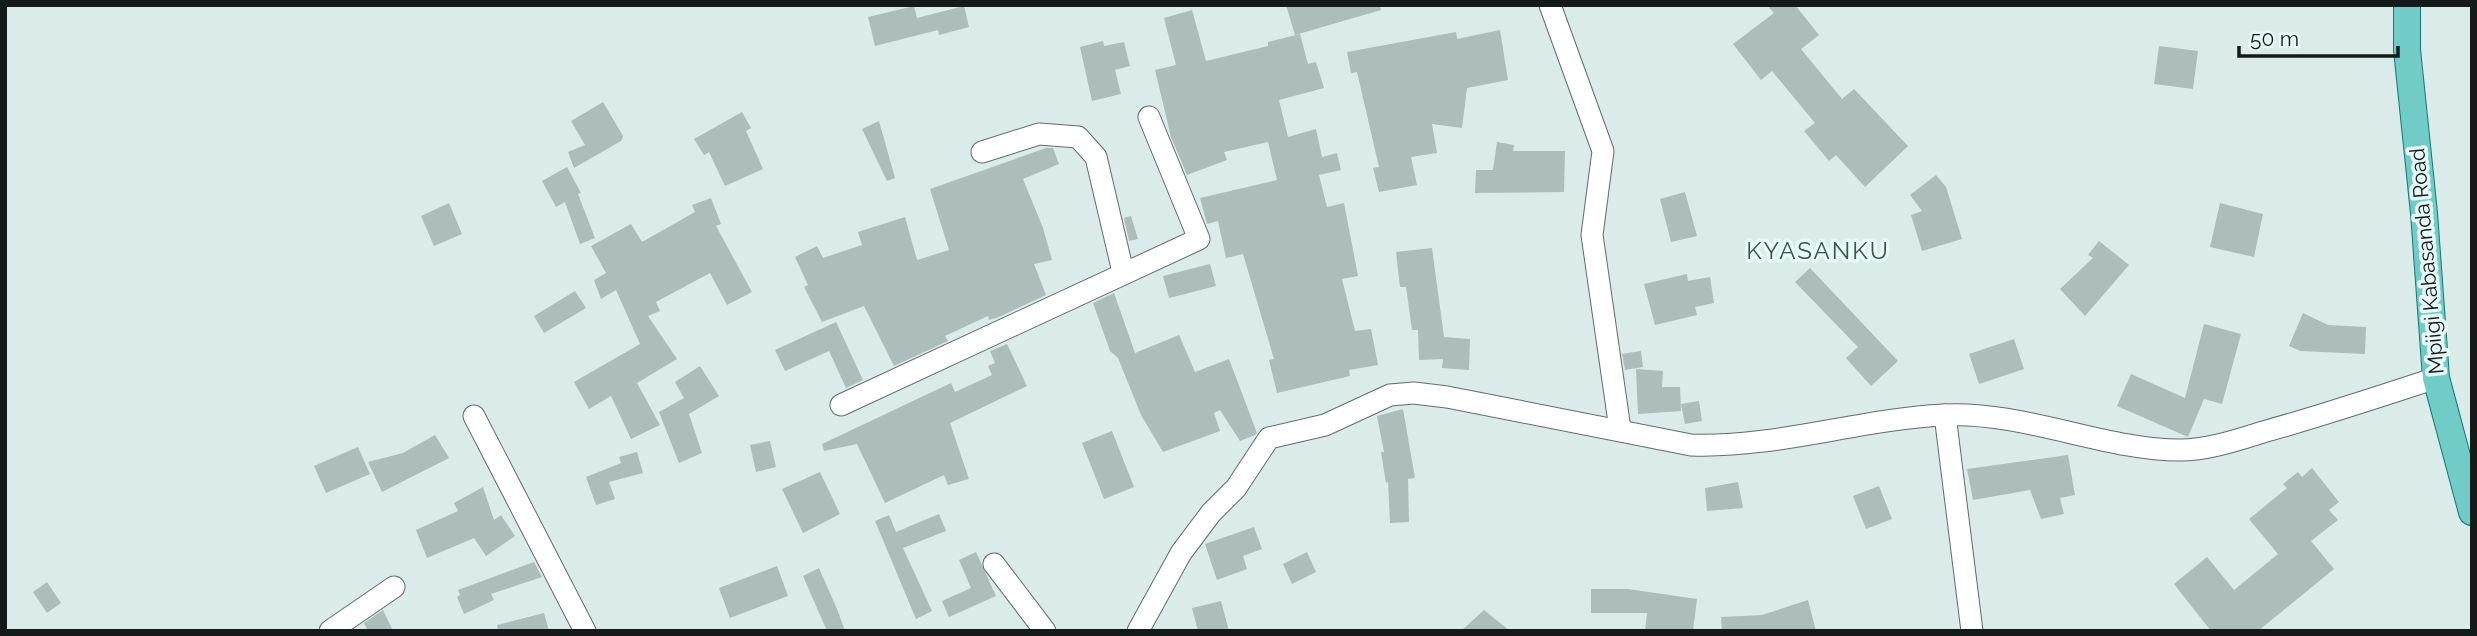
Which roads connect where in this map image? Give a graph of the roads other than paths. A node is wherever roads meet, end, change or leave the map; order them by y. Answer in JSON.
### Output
{"nodes":[{"id":1,"x":1550,"y":5,"type":"edge"},
{"id":2,"x":2407,"y":5,"type":"edge"},
{"id":3,"x":1149,"y":117,"type":"dead end"},
{"id":4,"x":982,"y":152,"type":"dead end"},
{"id":5,"x":1124,"y":272,"type":"junction"},
{"id":6,"x":2436,"y":377,"type":"junction"},
{"id":7,"x":841,"y":405,"type":"dead end"},
{"id":8,"x":1945,"y":415,"type":"junction"},
{"id":9,"x":474,"y":416,"type":"dead end"},
{"id":10,"x":1620,"y":429,"type":"junction"},
{"id":11,"x":2472,"y":512,"type":"edge"},
{"id":12,"x":994,"y":564,"type":"dead end"},
{"id":13,"x":394,"y":587,"type":"dead end"},
{"id":14,"x":330,"y":631,"type":"edge"},
{"id":15,"x":585,"y":631,"type":"edge"},
{"id":16,"x":1045,"y":631,"type":"edge"},
{"id":17,"x":1138,"y":631,"type":"edge"},
{"id":18,"x":1972,"y":631,"type":"edge"}],
"edges":[{"from":1,"to":10,"type":"street"},
{"from":2,"to":6,"type":"main road","name":"Mpiigi Kabasanda Road"},
{"from":3,"to":5,"type":"street"},
{"from":4,"to":5,"type":"street"},
{"from":5,"to":7,"type":"street"},
{"from":6,"to":8,"type":"street"},
{"from":6,"to":11,"type":"main road","name":"Mpiigi Kabasanda Road"},
{"from":8,"to":10,"type":"street"},
{"from":8,"to":18,"type":"street"},
{"from":9,"to":15,"type":"street"},
{"from":10,"to":17,"type":"street"},
{"from":12,"to":16,"type":"street"},
{"from":13,"to":14,"type":"street"}]}
